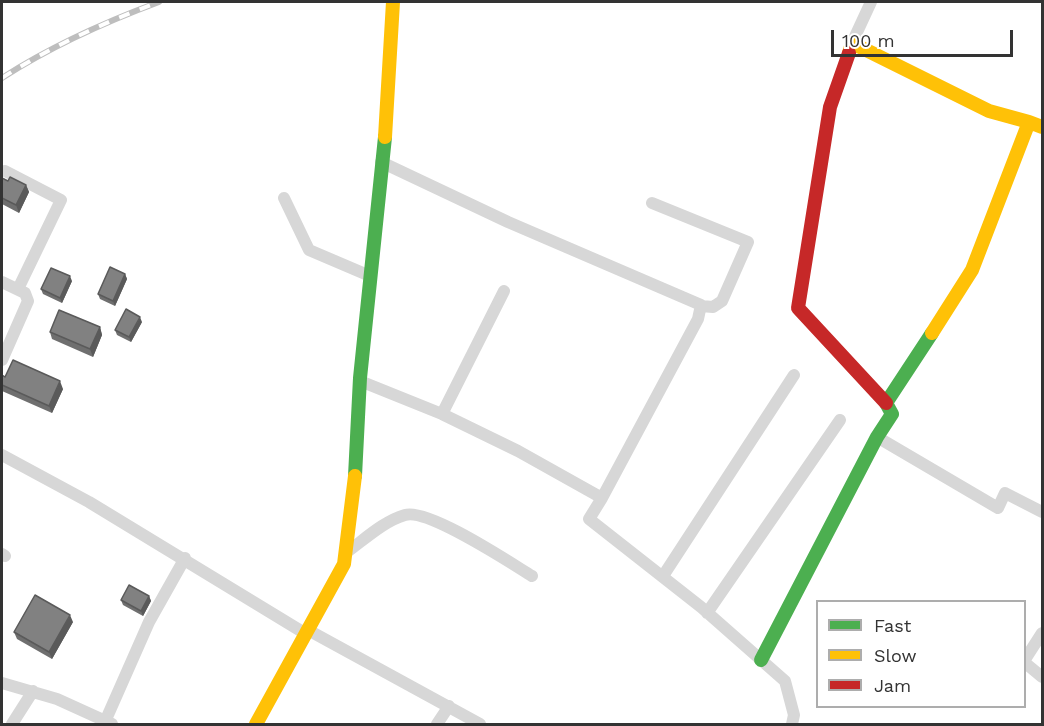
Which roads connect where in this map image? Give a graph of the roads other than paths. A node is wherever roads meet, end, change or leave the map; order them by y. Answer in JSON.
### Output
{"nodes":[{"id":1,"x":393,"y":2,"type":"edge"},
{"id":2,"x":871,"y":2,"type":"edge"},
{"id":3,"x":852,"y":43,"type":"junction"},
{"id":4,"x":1029,"y":122,"type":"junction"},
{"id":5,"x":1042,"y":126,"type":"edge"},
{"id":6,"x":381,"y":162,"type":"junction"},
{"id":7,"x":5,"y":171,"type":"dead end"},
{"id":8,"x":284,"y":198,"type":"dead end"},
{"id":9,"x":652,"y":203,"type":"dead end"},
{"id":10,"x":370,"y":276,"type":"junction"},
{"id":11,"x":2,"y":282,"type":"edge"},
{"id":12,"x":18,"y":289,"type":"junction"},
{"id":13,"x":504,"y":291,"type":"dead end"},
{"id":14,"x":701,"y":306,"type":"junction"},
{"id":15,"x":2,"y":360,"type":"edge"},
{"id":16,"x":794,"y":375,"type":"dead end"},
{"id":17,"x":360,"y":381,"type":"junction"},
{"id":18,"x":886,"y":403,"type":"junction"},
{"id":19,"x":442,"y":414,"type":"junction"},
{"id":20,"x":840,"y":420,"type":"dead end"},
{"id":21,"x":877,"y":437,"type":"junction"},
{"id":22,"x":2,"y":455,"type":"edge"},
{"id":23,"x":602,"y":498,"type":"junction"},
{"id":24,"x":1042,"y":512,"type":"edge"},
{"id":25,"x":347,"y":552,"type":"junction"},
{"id":26,"x":184,"y":558,"type":"junction"},
{"id":27,"x":532,"y":576,"type":"dead end"},
{"id":28,"x":663,"y":576,"type":"junction"},
{"id":29,"x":707,"y":613,"type":"junction"},
{"id":30,"x":307,"y":632,"type":"junction"},
{"id":31,"x":1042,"y":633,"type":"edge"},
{"id":32,"x":1026,"y":659,"type":"edge"},
{"id":33,"x":761,"y":660,"type":"junction"},
{"id":34,"x":1026,"y":664,"type":"edge"},
{"id":35,"x":1042,"y":677,"type":"edge"},
{"id":36,"x":2,"y":683,"type":"edge"},
{"id":37,"x":33,"y":691,"type":"junction"},
{"id":38,"x":449,"y":706,"type":"junction"},
{"id":39,"x":108,"y":723,"type":"edge"},
{"id":40,"x":12,"y":724,"type":"edge"},
{"id":41,"x":256,"y":724,"type":"edge"},
{"id":42,"x":437,"y":724,"type":"edge"},
{"id":43,"x":480,"y":724,"type":"edge"},
{"id":44,"x":792,"y":724,"type":"edge"}],
"edges":[{"from":1,"to":6,"type":"street"},
{"from":2,"to":3,"type":"street"},
{"from":3,"to":4,"type":"street"},
{"from":3,"to":18,"type":"street"},
{"from":4,"to":5,"type":"street"},
{"from":4,"to":18,"type":"street"},
{"from":6,"to":10,"type":"street"},
{"from":6,"to":14,"type":"street"},
{"from":7,"to":12,"type":"street"},
{"from":8,"to":10,"type":"street"},
{"from":9,"to":14,"type":"street"},
{"from":10,"to":17,"type":"street"},
{"from":11,"to":12,"type":"street"},
{"from":12,"to":15,"type":"street"},
{"from":13,"to":19,"type":"street"},
{"from":14,"to":23,"type":"street"},
{"from":16,"to":28,"type":"street"},
{"from":17,"to":19,"type":"street"},
{"from":17,"to":25,"type":"street"},
{"from":18,"to":21,"type":"street"},
{"from":19,"to":23,"type":"street"},
{"from":20,"to":29,"type":"street"},
{"from":21,"to":24,"type":"street"},
{"from":21,"to":33,"type":"street"},
{"from":22,"to":26,"type":"street"},
{"from":23,"to":28,"type":"street"},
{"from":25,"to":27,"type":"street"},
{"from":25,"to":30,"type":"street"},
{"from":26,"to":30,"type":"street"},
{"from":26,"to":39,"type":"street"},
{"from":28,"to":29,"type":"street"},
{"from":29,"to":33,"type":"street"},
{"from":30,"to":38,"type":"street"},
{"from":30,"to":41,"type":"street"},
{"from":31,"to":32,"type":"street"},
{"from":33,"to":44,"type":"street"},
{"from":34,"to":35,"type":"street"},
{"from":36,"to":37,"type":"street"},
{"from":37,"to":39,"type":"street"},
{"from":37,"to":40,"type":"street"},
{"from":38,"to":42,"type":"street"},
{"from":38,"to":43,"type":"street"}]}
